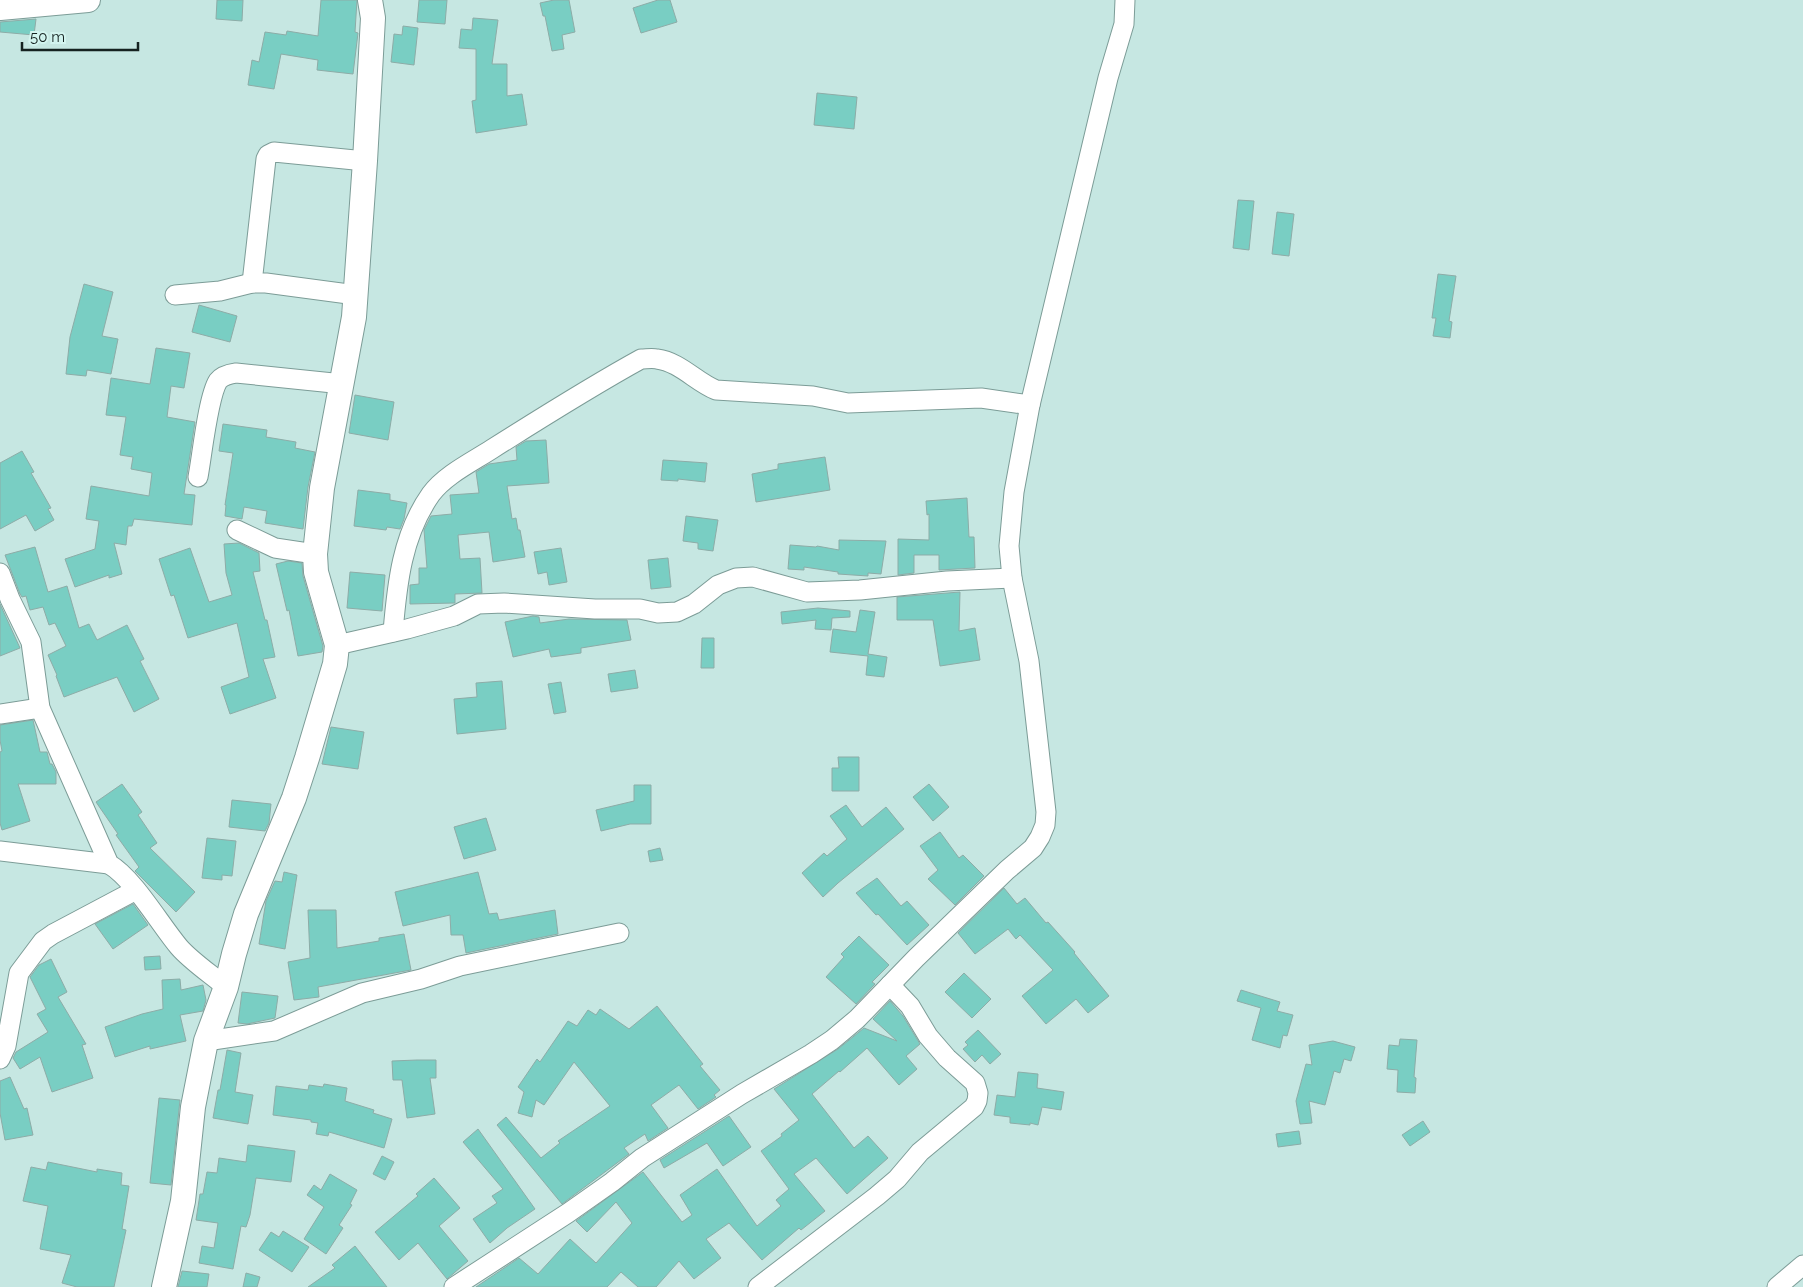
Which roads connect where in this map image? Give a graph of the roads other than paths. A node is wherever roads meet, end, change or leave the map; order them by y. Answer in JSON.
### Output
{"nodes":[{"id":1,"x":88,"y":0,"type":"edge"},
{"id":2,"x":370,"y":0,"type":"edge"},
{"id":3,"x":1125,"y":0,"type":"edge"},
{"id":4,"x":0,"y":8,"type":"edge"},
{"id":5,"x":366,"y":161,"type":"junction"},
{"id":6,"x":252,"y":283,"type":"junction"},
{"id":7,"x":175,"y":295,"type":"dead end"},
{"id":8,"x":356,"y":295,"type":"junction"},
{"id":9,"x":343,"y":384,"type":"junction"},
{"id":10,"x":1030,"y":405,"type":"junction"},
{"id":11,"x":198,"y":477,"type":"dead end"},
{"id":12,"x":237,"y":530,"type":"dead end"},
{"id":13,"x":314,"y":554,"type":"junction"},
{"id":14,"x":0,"y":573,"type":"edge"},
{"id":15,"x":1012,"y":578,"type":"junction"},
{"id":16,"x":393,"y":632,"type":"junction"},
{"id":17,"x":338,"y":645,"type":"junction"},
{"id":18,"x":40,"y":708,"type":"junction"},
{"id":19,"x":0,"y":714,"type":"edge"},
{"id":20,"x":0,"y":851,"type":"edge"},
{"id":21,"x":108,"y":864,"type":"junction"},
{"id":22,"x":136,"y":890,"type":"junction"},
{"id":23,"x":620,"y":933,"type":"dead end"},
{"id":24,"x":890,"y":985,"type":"junction"},
{"id":25,"x":226,"y":987,"type":"junction"},
{"id":26,"x":206,"y":1041,"type":"junction"},
{"id":27,"x":0,"y":1059,"type":"edge"},
{"id":28,"x":1803,"y":1265,"type":"edge"},
{"id":29,"x":164,"y":1287,"type":"edge"},
{"id":30,"x":454,"y":1287,"type":"edge"},
{"id":31,"x":758,"y":1287,"type":"edge"},
{"id":32,"x":1777,"y":1287,"type":"edge"}],
"edges":[{"from":1,"to":4,"type":"street"},
{"from":2,"to":5,"type":"street"},
{"from":3,"to":10,"type":"street"},
{"from":5,"to":6,"type":"street"},
{"from":5,"to":8,"type":"street"},
{"from":6,"to":7,"type":"street"},
{"from":6,"to":8,"type":"street"},
{"from":8,"to":9,"type":"street"},
{"from":9,"to":11,"type":"street"},
{"from":9,"to":13,"type":"street"},
{"from":10,"to":15,"type":"street"},
{"from":10,"to":16,"type":"street"},
{"from":12,"to":13,"type":"street"},
{"from":13,"to":17,"type":"street"},
{"from":14,"to":18,"type":"street"},
{"from":15,"to":16,"type":"street"},
{"from":15,"to":24,"type":"street"},
{"from":16,"to":17,"type":"street"},
{"from":17,"to":25,"type":"street"},
{"from":18,"to":19,"type":"street"},
{"from":18,"to":21,"type":"street"},
{"from":20,"to":21,"type":"street"},
{"from":21,"to":22,"type":"street"},
{"from":22,"to":25,"type":"street"},
{"from":22,"to":27,"type":"street"},
{"from":23,"to":26,"type":"street"},
{"from":24,"to":30,"type":"street"},
{"from":24,"to":31,"type":"street"},
{"from":25,"to":26,"type":"street"},
{"from":26,"to":29,"type":"street"},
{"from":28,"to":32,"type":"street"}]}
